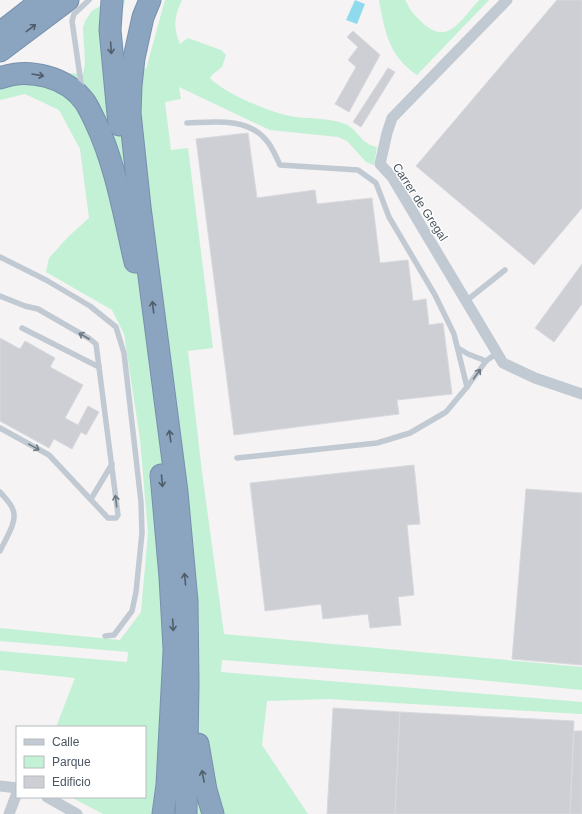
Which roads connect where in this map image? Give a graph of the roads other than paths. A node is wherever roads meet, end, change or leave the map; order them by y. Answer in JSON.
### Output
{"nodes":[{"id":1,"x":42,"y":0,"type":"edge"},
{"id":2,"x":68,"y":0,"type":"edge"},
{"id":3,"x":89,"y":0,"type":"edge"},
{"id":4,"x":507,"y":0,"type":"edge"},
{"id":5,"x":111,"y":5,"type":"edge"},
{"id":6,"x":144,"y":8,"type":"edge"},
{"id":7,"x":0,"y":33,"type":"edge"},
{"id":8,"x":0,"y":51,"type":"edge"},
{"id":9,"x":0,"y":78,"type":"edge"},
{"id":10,"x":86,"y":103,"type":"junction"},
{"id":11,"x":187,"y":123,"type":"dead end"},
{"id":12,"x":0,"y":257,"type":"edge"},
{"id":13,"x":134,"y":262,"type":"junction"},
{"id":14,"x":505,"y":270,"type":"dead end"},
{"id":15,"x":0,"y":296,"type":"edge"},
{"id":16,"x":466,"y":301,"type":"junction"},
{"id":17,"x":22,"y":328,"type":"dead end"},
{"id":18,"x":458,"y":348,"type":"junction"},
{"id":19,"x":497,"y":353,"type":"junction"},
{"id":20,"x":486,"y":361,"type":"junction"},
{"id":21,"x":99,"y":367,"type":"junction"},
{"id":22,"x":468,"y":387,"type":"junction"},
{"id":23,"x":582,"y":394,"type":"edge"},
{"id":24,"x":0,"y":428,"type":"edge"},
{"id":25,"x":237,"y":458,"type":"dead end"},
{"id":26,"x":112,"y":464,"type":"junction"},
{"id":27,"x":0,"y":492,"type":"edge"},
{"id":28,"x":91,"y":499,"type":"junction"},
{"id":29,"x":0,"y":551,"type":"edge"},
{"id":30,"x":187,"y":601,"type":"junction"},
{"id":31,"x":105,"y":636,"type":"dead end"},
{"id":32,"x":174,"y":652,"type":"junction"},
{"id":33,"x":0,"y":786,"type":"edge"},
{"id":34,"x":16,"y":788,"type":"edge"},
{"id":35,"x":16,"y":796,"type":"edge"},
{"id":36,"x":48,"y":798,"type":"edge"},
{"id":37,"x":75,"y":813,"type":"edge"},
{"id":38,"x":10,"y":814,"type":"edge"},
{"id":39,"x":163,"y":814,"type":"edge"},
{"id":40,"x":175,"y":814,"type":"edge"},
{"id":41,"x":186,"y":814,"type":"edge"},
{"id":42,"x":213,"y":814,"type":"edge"}],
"edges":[{"from":1,"to":7,"type":"highway"},
{"from":8,"to":2,"type":"highway","one_way":true},
{"from":3,"to":10,"type":"lane"},
{"from":4,"to":16,"type":"street","name":"Carrer de Gregal"},
{"from":5,"to":13,"type":"highway","one_way":true},
{"from":30,"to":6,"type":"highway","one_way":true},
{"from":9,"to":10,"type":"highway","one_way":true},
{"from":10,"to":13,"type":"highway"},
{"from":11,"to":18,"type":"lane"},
{"from":12,"to":31,"type":"lane"},
{"from":13,"to":32,"type":"highway","one_way":true},
{"from":14,"to":16,"type":"lane"},
{"from":21,"to":15,"type":"lane","one_way":true},
{"from":16,"to":19,"type":"street","name":"Carrer de Gregal"},
{"from":17,"to":21,"type":"lane"},
{"from":18,"to":20,"type":"lane"},
{"from":18,"to":22,"type":"lane"},
{"from":19,"to":20,"type":"lane"},
{"from":19,"to":23,"type":"street","name":"Carrer de Gregal"},
{"from":22,"to":20,"type":"lane","one_way":true},
{"from":21,"to":26,"type":"lane"},
{"from":22,"to":25,"type":"lane"},
{"from":24,"to":28,"type":"lane","one_way":true},
{"from":26,"to":28,"type":"lane"},
{"from":28,"to":26,"type":"lane","one_way":true},
{"from":27,"to":29,"type":"lane"},
{"from":30,"to":41,"type":"highway"},
{"from":42,"to":30,"type":"highway","one_way":true},
{"from":32,"to":39,"type":"highway"},
{"from":32,"to":40,"type":"highway"},
{"from":33,"to":34,"type":"street"},
{"from":35,"to":38,"type":"street"},
{"from":36,"to":37,"type":"street"}]}
